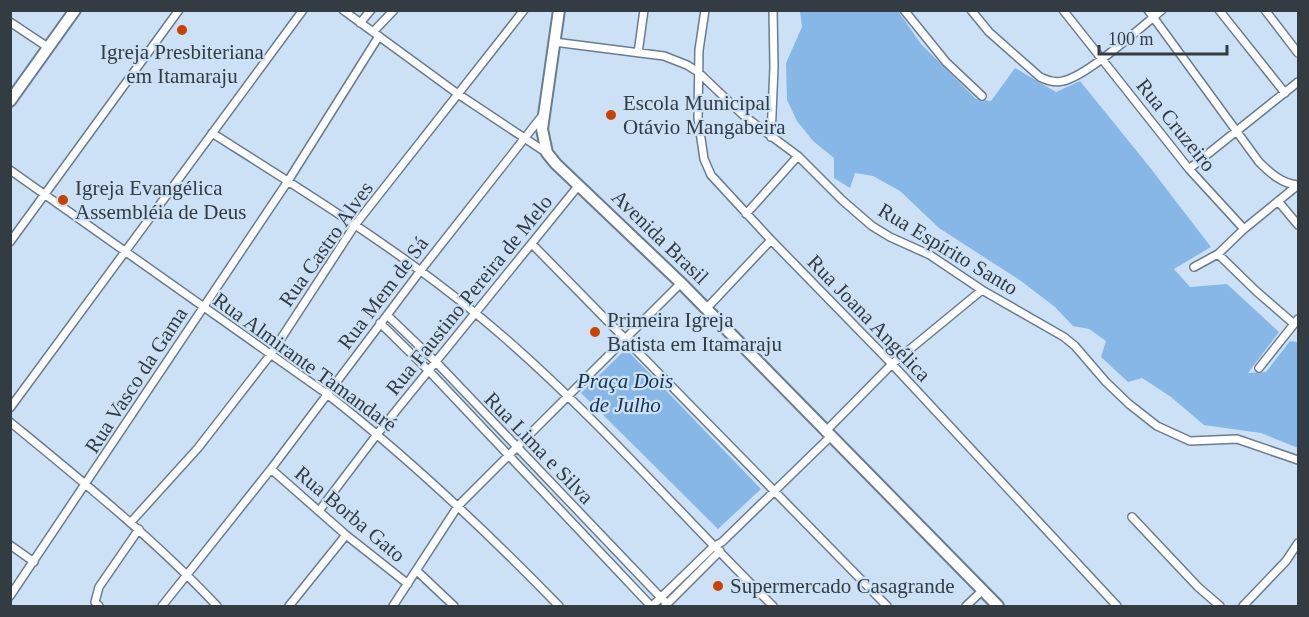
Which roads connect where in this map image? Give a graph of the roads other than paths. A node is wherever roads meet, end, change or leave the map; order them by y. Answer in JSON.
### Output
{"nodes":[{"id":1,"x":75,"y":10,"type":"edge"},
{"id":2,"x":179,"y":10,"type":"edge"},
{"id":3,"x":303,"y":10,"type":"edge"},
{"id":4,"x":343,"y":10,"type":"edge"},
{"id":5,"x":371,"y":10,"type":"edge"},
{"id":6,"x":394,"y":10,"type":"edge"},
{"id":7,"x":524,"y":10,"type":"edge"},
{"id":8,"x":559,"y":10,"type":"edge"},
{"id":9,"x":644,"y":10,"type":"edge"},
{"id":10,"x":705,"y":10,"type":"edge"},
{"id":11,"x":772,"y":10,"type":"edge"},
{"id":12,"x":904,"y":10,"type":"edge"},
{"id":13,"x":971,"y":10,"type":"edge"},
{"id":14,"x":1063,"y":10,"type":"edge"},
{"id":15,"x":1148,"y":10,"type":"edge"},
{"id":16,"x":1162,"y":10,"type":"edge"},
{"id":17,"x":1220,"y":10,"type":"edge"},
{"id":18,"x":1265,"y":10,"type":"edge"},
{"id":19,"x":1153,"y":18,"type":"junction"},
{"id":20,"x":10,"y":22,"type":"edge"},
{"id":21,"x":360,"y":23,"type":"junction"},
{"id":22,"x":376,"y":34,"type":"junction"},
{"id":23,"x":554,"y":42,"type":"junction"},
{"id":24,"x":49,"y":48,"type":"junction"},
{"id":25,"x":638,"y":53,"type":"junction"},
{"id":26,"x":1299,"y":53,"type":"edge"},
{"id":27,"x":1101,"y":58,"type":"junction"},
{"id":28,"x":698,"y":72,"type":"junction"},
{"id":29,"x":1299,"y":82,"type":"edge"},
{"id":30,"x":1286,"y":93,"type":"junction"},
{"id":31,"x":458,"y":94,"type":"junction"},
{"id":32,"x":982,"y":96,"type":"dead end"},
{"id":33,"x":10,"y":101,"type":"edge"},
{"id":34,"x":544,"y":114,"type":"junction"},
{"id":35,"x":1239,"y":131,"type":"junction"},
{"id":36,"x":212,"y":132,"type":"junction"},
{"id":37,"x":771,"y":137,"type":"junction"},
{"id":38,"x":525,"y":138,"type":"junction"},
{"id":39,"x":547,"y":153,"type":"junction"},
{"id":40,"x":798,"y":156,"type":"junction"},
{"id":41,"x":1189,"y":169,"type":"junction"},
{"id":42,"x":10,"y":170,"type":"edge"},
{"id":43,"x":288,"y":181,"type":"junction"},
{"id":44,"x":579,"y":185,"type":"junction"},
{"id":45,"x":1298,"y":185,"type":"edge"},
{"id":46,"x":45,"y":195,"type":"junction"},
{"id":47,"x":1278,"y":201,"type":"junction"},
{"id":48,"x":746,"y":214,"type":"junction"},
{"id":49,"x":355,"y":225,"type":"junction"},
{"id":50,"x":1299,"y":225,"type":"edge"},
{"id":51,"x":1244,"y":229,"type":"junction"},
{"id":52,"x":771,"y":240,"type":"junction"},
{"id":53,"x":10,"y":242,"type":"edge"},
{"id":54,"x":532,"y":244,"type":"junction"},
{"id":55,"x":124,"y":252,"type":"junction"},
{"id":56,"x":1218,"y":254,"type":"junction"},
{"id":57,"x":1194,"y":267,"type":"dead end"},
{"id":58,"x":421,"y":270,"type":"junction"},
{"id":59,"x":681,"y":283,"type":"junction"},
{"id":60,"x":982,"y":290,"type":"junction"},
{"id":61,"x":204,"y":307,"type":"junction"},
{"id":62,"x":706,"y":309,"type":"junction"},
{"id":63,"x":475,"y":313,"type":"junction"},
{"id":64,"x":387,"y":315,"type":"junction"},
{"id":65,"x":1296,"y":321,"type":"edge"},
{"id":66,"x":380,"y":323,"type":"junction"},
{"id":67,"x":624,"y":340,"type":"junction"},
{"id":68,"x":271,"y":354,"type":"junction"},
{"id":69,"x":436,"y":362,"type":"junction"},
{"id":70,"x":892,"y":364,"type":"junction"},
{"id":71,"x":1259,"y":368,"type":"dead end"},
{"id":72,"x":429,"y":370,"type":"junction"},
{"id":73,"x":327,"y":394,"type":"junction"},
{"id":74,"x":568,"y":396,"type":"junction"},
{"id":75,"x":10,"y":408,"type":"edge"},
{"id":76,"x":10,"y":422,"type":"edge"},
{"id":77,"x":378,"y":434,"type":"junction"},
{"id":78,"x":828,"y":434,"type":"junction"},
{"id":79,"x":515,"y":447,"type":"junction"},
{"id":80,"x":508,"y":455,"type":"junction"},
{"id":81,"x":1299,"y":460,"type":"edge"},
{"id":82,"x":271,"y":469,"type":"junction"},
{"id":83,"x":86,"y":485,"type":"junction"},
{"id":84,"x":774,"y":492,"type":"junction"},
{"id":85,"x":458,"y":506,"type":"junction"},
{"id":86,"x":319,"y":511,"type":"junction"},
{"id":87,"x":1131,"y":517,"type":"dead end"},
{"id":88,"x":131,"y":522,"type":"junction"},
{"id":89,"x":139,"y":529,"type":"junction"},
{"id":90,"x":346,"y":535,"type":"junction"},
{"id":91,"x":723,"y":542,"type":"junction"},
{"id":92,"x":1299,"y":543,"type":"edge"},
{"id":93,"x":10,"y":545,"type":"edge"},
{"id":94,"x":713,"y":547,"type":"junction"},
{"id":95,"x":720,"y":553,"type":"junction"},
{"id":96,"x":34,"y":562,"type":"junction"},
{"id":97,"x":417,"y":571,"type":"junction"},
{"id":98,"x":188,"y":575,"type":"junction"},
{"id":99,"x":408,"y":584,"type":"junction"},
{"id":100,"x":983,"y":590,"type":"junction"},
{"id":101,"x":10,"y":596,"type":"edge"},
{"id":102,"x":661,"y":598,"type":"junction"},
{"id":103,"x":666,"y":605,"type":"edge"},
{"id":104,"x":99,"y":606,"type":"edge"},
{"id":105,"x":162,"y":606,"type":"edge"},
{"id":106,"x":217,"y":606,"type":"edge"},
{"id":107,"x":289,"y":606,"type":"edge"},
{"id":108,"x":393,"y":606,"type":"edge"},
{"id":109,"x":454,"y":606,"type":"edge"},
{"id":110,"x":559,"y":606,"type":"edge"},
{"id":111,"x":651,"y":606,"type":"edge"},
{"id":112,"x":773,"y":606,"type":"edge"},
{"id":113,"x":887,"y":606,"type":"edge"},
{"id":114,"x":966,"y":606,"type":"edge"},
{"id":115,"x":998,"y":606,"type":"edge"},
{"id":116,"x":1117,"y":606,"type":"edge"},
{"id":117,"x":1220,"y":606,"type":"edge"},
{"id":118,"x":1243,"y":606,"type":"edge"}],
"edges":[{"from":1,"to":24,"type":"street"},
{"from":2,"to":46,"type":"street"},
{"from":3,"to":36,"type":"street"},
{"from":4,"to":21,"type":"street"},
{"from":5,"to":21,"type":"street"},
{"from":6,"to":22,"type":"street","name":"Rua Vasco da Gama"},
{"from":7,"to":31,"type":"street","name":"Rua Castro Alves"},
{"from":8,"to":23,"type":"street"},
{"from":9,"to":25,"type":"street"},
{"from":10,"to":28,"type":"street","name":"Rua Joana Angélica"},
{"from":11,"to":37,"type":"street"},
{"from":12,"to":32,"type":"street"},
{"from":13,"to":27,"type":"street"},
{"from":14,"to":27,"type":"street","name":"Rua Cruzeiro"},
{"from":15,"to":19,"type":"street"},
{"from":16,"to":19,"type":"street"},
{"from":17,"to":30,"type":"street"},
{"from":18,"to":26,"type":"street"},
{"from":19,"to":27,"type":"street"},
{"from":19,"to":35,"type":"street"},
{"from":20,"to":24,"type":"street"},
{"from":21,"to":22,"type":"street"},
{"from":22,"to":31,"type":"street"},
{"from":22,"to":43,"type":"street","name":"Rua Vasco da Gama"},
{"from":23,"to":25,"type":"street","name":"Rua Espírito Santo"},
{"from":23,"to":34,"type":"street"},
{"from":24,"to":33,"type":"street"},
{"from":25,"to":28,"type":"street","name":"Rua Espírito Santo"},
{"from":27,"to":41,"type":"street","name":"Rua Cruzeiro"},
{"from":28,"to":37,"type":"street","name":"Rua Espírito Santo"},
{"from":28,"to":48,"type":"street","name":"Rua Joana Angélica"},
{"from":29,"to":30,"type":"street"},
{"from":30,"to":35,"type":"street"},
{"from":31,"to":38,"type":"street"},
{"from":31,"to":49,"type":"street","name":"Rua Castro Alves"},
{"from":34,"to":38,"type":"street","name":"Rua Mem de Sá"},
{"from":34,"to":39,"type":"street"},
{"from":35,"to":41,"type":"street"},
{"from":35,"to":45,"type":"street"},
{"from":36,"to":43,"type":"street"},
{"from":36,"to":55,"type":"street"},
{"from":37,"to":40,"type":"street","name":"Rua Espírito Santo"},
{"from":38,"to":39,"type":"street"},
{"from":38,"to":58,"type":"street","name":"Rua Mem de Sá"},
{"from":39,"to":44,"type":"street","name":"Avenida Brasil"},
{"from":40,"to":48,"type":"street"},
{"from":40,"to":60,"type":"street","name":"Rua Espírito Santo"},
{"from":41,"to":51,"type":"street","name":"Rua Cruzeiro"},
{"from":42,"to":46,"type":"street","name":"Rua Almirante Tamandaré"},
{"from":43,"to":49,"type":"street"},
{"from":43,"to":61,"type":"street","name":"Rua Vasco da Gama"},
{"from":44,"to":54,"type":"street","name":"Rua Faustino Pereira de Melo"},
{"from":44,"to":59,"type":"street","name":"Avenida Brasil"},
{"from":45,"to":47,"type":"street"},
{"from":46,"to":53,"type":"street"},
{"from":46,"to":55,"type":"street","name":"Rua Almirante Tamandaré"},
{"from":47,"to":50,"type":"street"},
{"from":47,"to":51,"type":"street"},
{"from":48,"to":52,"type":"street","name":"Rua Joana Angélica"},
{"from":49,"to":58,"type":"street"},
{"from":49,"to":68,"type":"street","name":"Rua Castro Alves"},
{"from":51,"to":56,"type":"street"},
{"from":52,"to":62,"type":"street"},
{"from":52,"to":70,"type":"street","name":"Rua Joana Angélica"},
{"from":54,"to":63,"type":"street","name":"Rua Faustino Pereira de Melo"},
{"from":54,"to":67,"type":"street"},
{"from":55,"to":61,"type":"street","name":"Rua Almirante Tamandaré"},
{"from":55,"to":75,"type":"street"},
{"from":56,"to":57,"type":"street"},
{"from":56,"to":65,"type":"street"},
{"from":58,"to":63,"type":"street"},
{"from":58,"to":64,"type":"street","name":"Rua Mem de Sá"},
{"from":59,"to":62,"type":"street","name":"Avenida Brasil"},
{"from":59,"to":67,"type":"street"},
{"from":60,"to":70,"type":"street"},
{"from":60,"to":81,"type":"street","name":"Rua Espírito Santo"},
{"from":61,"to":68,"type":"street","name":"Rua Almirante Tamandaré"},
{"from":61,"to":83,"type":"street","name":"Rua Vasco da Gama"},
{"from":62,"to":78,"type":"street","name":"Avenida Brasil"},
{"from":63,"to":69,"type":"street","name":"Rua Faustino Pereira de Melo"},
{"from":63,"to":74,"type":"street"},
{"from":64,"to":66,"type":"street","name":"Rua Mem de Sá"},
{"from":64,"to":69,"type":"street","name":"Rua Lima e Silva"},
{"from":65,"to":71,"type":"street"},
{"from":66,"to":72,"type":"street","name":"Rua Lima e Silva"},
{"from":66,"to":73,"type":"street","name":"Rua Mem de Sá"},
{"from":67,"to":74,"type":"street"},
{"from":67,"to":84,"type":"street"},
{"from":68,"to":73,"type":"street","name":"Rua Almirante Tamandaré"},
{"from":68,"to":88,"type":"street","name":"Rua Castro Alves"},
{"from":69,"to":72,"type":"street","name":"Rua Faustino Pereira de Melo"},
{"from":69,"to":79,"type":"street","name":"Rua Lima e Silva"},
{"from":70,"to":78,"type":"street"},
{"from":70,"to":116,"type":"street","name":"Rua Joana Angélica"},
{"from":72,"to":77,"type":"street","name":"Rua Faustino Pereira de Melo"},
{"from":72,"to":80,"type":"street","name":"Rua Lima e Silva"},
{"from":73,"to":77,"type":"street","name":"Rua Almirante Tamandaré"},
{"from":73,"to":82,"type":"street","name":"Rua Mem de Sá"},
{"from":74,"to":79,"type":"street"},
{"from":74,"to":94,"type":"street"},
{"from":76,"to":83,"type":"street"},
{"from":77,"to":85,"type":"street","name":"Rua Almirante Tamandaré"},
{"from":77,"to":86,"type":"street","name":"Rua Faustino Pereira de Melo"},
{"from":78,"to":84,"type":"street"},
{"from":78,"to":100,"type":"street","name":"Avenida Brasil"},
{"from":79,"to":80,"type":"street"},
{"from":79,"to":102,"type":"street","name":"Rua Lima e Silva"},
{"from":80,"to":85,"type":"street"},
{"from":80,"to":111,"type":"street","name":"Rua Lima e Silva"},
{"from":82,"to":86,"type":"street","name":"Rua Borba Gato"},
{"from":82,"to":98,"type":"street","name":"Rua Mem de Sá"},
{"from":83,"to":88,"type":"street"},
{"from":83,"to":96,"type":"street","name":"Rua Vasco da Gama"},
{"from":84,"to":91,"type":"street"},
{"from":84,"to":113,"type":"street"},
{"from":85,"to":97,"type":"street"},
{"from":85,"to":110,"type":"street","name":"Rua Almirante Tamandaré"},
{"from":86,"to":90,"type":"street","name":"Rua Borba Gato"},
{"from":87,"to":117,"type":"street"},
{"from":88,"to":89,"type":"street"},
{"from":89,"to":98,"type":"street"},
{"from":89,"to":104,"type":"street"},
{"from":90,"to":99,"type":"street","name":"Rua Borba Gato"},
{"from":90,"to":107,"type":"street"},
{"from":91,"to":94,"type":"street"},
{"from":91,"to":95,"type":"street"},
{"from":92,"to":118,"type":"street"},
{"from":93,"to":96,"type":"street"},
{"from":94,"to":95,"type":"street"},
{"from":94,"to":102,"type":"street"},
{"from":95,"to":103,"type":"street"},
{"from":95,"to":112,"type":"street"},
{"from":96,"to":101,"type":"street","name":"Rua Vasco da Gama"},
{"from":97,"to":99,"type":"street"},
{"from":97,"to":109,"type":"street","name":"Rua Borba Gato"},
{"from":98,"to":105,"type":"street","name":"Rua Mem de Sá"},
{"from":98,"to":106,"type":"street"},
{"from":99,"to":108,"type":"street"},
{"from":100,"to":114,"type":"street"},
{"from":100,"to":115,"type":"street","name":"Avenida Brasil"},
{"from":102,"to":103,"type":"street","name":"Rua Lima e Silva"},
{"from":102,"to":111,"type":"street"}]}
